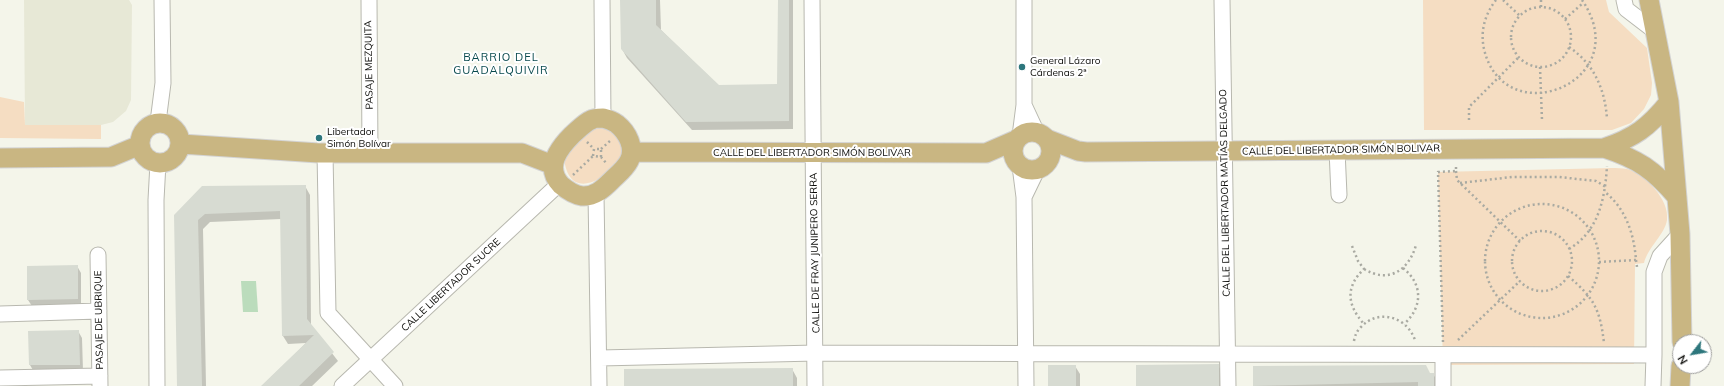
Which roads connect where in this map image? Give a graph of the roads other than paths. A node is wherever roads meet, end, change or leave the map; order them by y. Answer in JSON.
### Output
{"nodes":[{"id":1,"x":162,"y":0,"type":"edge"},
{"id":2,"x":369,"y":0,"type":"edge"},
{"id":3,"x":602,"y":0,"type":"edge"},
{"id":4,"x":812,"y":0,"type":"edge"},
{"id":5,"x":1024,"y":0,"type":"edge"},
{"id":6,"x":1222,"y":0,"type":"edge"},
{"id":7,"x":1624,"y":0,"type":"edge"},
{"id":8,"x":1649,"y":0,"type":"edge"},
{"id":9,"x":1656,"y":32,"type":"junction"},
{"id":10,"x":1669,"y":102,"type":"junction"},
{"id":11,"x":603,"y":118,"type":"junction"},
{"id":12,"x":158,"y":122,"type":"junction"},
{"id":13,"x":1030,"y":137,"type":"junction"},
{"id":14,"x":181,"y":144,"type":"junction"},
{"id":15,"x":140,"y":145,"type":"junction"},
{"id":16,"x":1337,"y":150,"type":"junction"},
{"id":17,"x":1078,"y":151,"type":"junction"},
{"id":18,"x":1224,"y":151,"type":"junction"},
{"id":19,"x":632,"y":152,"type":"junction"},
{"id":20,"x":991,"y":152,"type":"junction"},
{"id":21,"x":325,"y":153,"type":"junction"},
{"id":22,"x":370,"y":153,"type":"junction"},
{"id":23,"x":814,"y":153,"type":"junction"},
{"id":24,"x":1606,"y":157,"type":"junction"},
{"id":25,"x":0,"y":158,"type":"edge"},
{"id":26,"x":158,"y":163,"type":"junction"},
{"id":27,"x":553,"y":165,"type":"junction"},
{"id":28,"x":1030,"y":165,"type":"junction"},
{"id":29,"x":565,"y":180,"type":"junction"},
{"id":30,"x":596,"y":194,"type":"junction"},
{"id":31,"x":1339,"y":195,"type":"dead end"},
{"id":32,"x":1677,"y":197,"type":"junction"},
{"id":33,"x":1680,"y":234,"type":"junction"},
{"id":34,"x":98,"y":254,"type":"dead end"},
{"id":35,"x":99,"y":311,"type":"junction"},
{"id":36,"x":0,"y":314,"type":"edge"},
{"id":37,"x":1682,"y":334,"type":"edge"},
{"id":38,"x":816,"y":354,"type":"junction"},
{"id":39,"x":1026,"y":354,"type":"junction"},
{"id":40,"x":1227,"y":354,"type":"junction"},
{"id":41,"x":1443,"y":355,"type":"junction"},
{"id":42,"x":1654,"y":355,"type":"junction"},
{"id":43,"x":600,"y":358,"type":"junction"},
{"id":44,"x":371,"y":359,"type":"junction"},
{"id":45,"x":1681,"y":374,"type":"edge"},
{"id":46,"x":0,"y":378,"type":"edge"},
{"id":47,"x":100,"y":381,"type":"edge"},
{"id":48,"x":157,"y":386,"type":"edge"},
{"id":49,"x":342,"y":386,"type":"edge"},
{"id":50,"x":395,"y":386,"type":"edge"},
{"id":51,"x":599,"y":386,"type":"edge"},
{"id":52,"x":815,"y":386,"type":"edge"},
{"id":53,"x":1026,"y":386,"type":"edge"},
{"id":54,"x":1228,"y":386,"type":"edge"},
{"id":55,"x":1443,"y":386,"type":"edge"},
{"id":56,"x":1653,"y":386,"type":"edge"},
{"id":57,"x":1680,"y":386,"type":"edge"}],
"edges":[{"from":1,"to":12,"type":"street"},
{"from":2,"to":22,"type":"street","name":"PASAJE MEZQUITA"},
{"from":3,"to":11,"type":"street"},
{"from":4,"to":23,"type":"street","name":"CALLE DE FRAY JUNIPERO SERRA"},
{"from":5,"to":13,"type":"street"},
{"from":6,"to":18,"type":"street","name":"CALLE DEL LIBERTADOR MATÍAS DELGADO"},
{"from":7,"to":9,"type":"street"},
{"from":8,"to":9,"type":"main road"},
{"from":9,"to":10,"type":"main road"},
{"from":10,"to":24,"type":"main road","name":"CALLE DEL LIBERTADOR SIMÓN BOLIVAR"},
{"from":10,"to":32,"type":"main road"},
{"from":11,"to":19,"type":"main road"},
{"from":11,"to":27,"type":"main road"},
{"from":12,"to":14,"type":"main road"},
{"from":12,"to":15,"type":"main road"},
{"from":13,"to":17,"type":"main road","name":"CALLE DEL LIBERTADOR SIMÓN BOLIVAR"},
{"from":13,"to":20,"type":"main road","name":"CALLE DEL LIBERTADOR SIMÓN BOLIVAR"},
{"from":13,"to":28,"type":"main road"},
{"from":13,"to":28,"type":"main road"},
{"from":14,"to":21,"type":"main road"},
{"from":14,"to":26,"type":"main road"},
{"from":15,"to":25,"type":"main road"},
{"from":15,"to":26,"type":"main road"},
{"from":16,"to":18,"type":"main road","name":"CALLE DEL LIBERTADOR SIMÓN BOLIVAR"},
{"from":16,"to":24,"type":"main road","name":"CALLE DEL LIBERTADOR SIMÓN BOLIVAR"},
{"from":16,"to":31,"type":"street"},
{"from":17,"to":18,"type":"main road","name":"CALLE DEL LIBERTADOR SIMÓN BOLIVAR"},
{"from":17,"to":28,"type":"main road","name":"CALLE DEL LIBERTADOR SIMÓN BOLIVAR"},
{"from":18,"to":40,"type":"street","name":"CALLE DEL LIBERTADOR MATÍAS DELGADO"},
{"from":19,"to":23,"type":"main road","name":"CALLE DEL LIBERTADOR SIMÓN BOLIVAR"},
{"from":19,"to":30,"type":"main road"},
{"from":20,"to":23,"type":"main road","name":"CALLE DEL LIBERTADOR SIMÓN BOLIVAR"},
{"from":20,"to":28,"type":"main road","name":"CALLE DEL LIBERTADOR SIMÓN BOLIVAR"},
{"from":21,"to":22,"type":"main road"},
{"from":21,"to":44,"type":"street"},
{"from":22,"to":27,"type":"main road"},
{"from":23,"to":38,"type":"street","name":"CALLE DE FRAY JUNIPERO SERRA"},
{"from":24,"to":32,"type":"main road","name":"CALLE DEL LIBERTADOR SIMÓN BOLIVAR"},
{"from":26,"to":48,"type":"street"},
{"from":27,"to":29,"type":"main road"},
{"from":28,"to":39,"type":"street"},
{"from":29,"to":30,"type":"main road"},
{"from":29,"to":44,"type":"street","name":"CALLE LIBERTADOR SUCRE"},
{"from":30,"to":43,"type":"street"},
{"from":32,"to":33,"type":"main road"},
{"from":33,"to":37,"type":"main road"},
{"from":33,"to":42,"type":"street"},
{"from":34,"to":35,"type":"street","name":"PASAJE DE UBRIQUE"},
{"from":35,"to":36,"type":"street"},
{"from":35,"to":47,"type":"street","name":"PASAJE DE UBRIQUE"},
{"from":38,"to":39,"type":"street"},
{"from":38,"to":43,"type":"street"},
{"from":38,"to":52,"type":"street","name":"CALLE DE FRAY JUNIPERO SERRA"},
{"from":39,"to":40,"type":"street"},
{"from":39,"to":53,"type":"street"},
{"from":40,"to":41,"type":"street"},
{"from":40,"to":54,"type":"street","name":"CALLE DEL LIBERTADOR MATÍAS DELGADO"},
{"from":41,"to":42,"type":"street"},
{"from":41,"to":55,"type":"street"},
{"from":42,"to":56,"type":"street"},
{"from":43,"to":51,"type":"street"},
{"from":44,"to":49,"type":"street","name":"CALLE LIBERTADOR SUCRE"},
{"from":44,"to":50,"type":"street"},
{"from":45,"to":57,"type":"main road"},
{"from":46,"to":47,"type":"street"}]}
